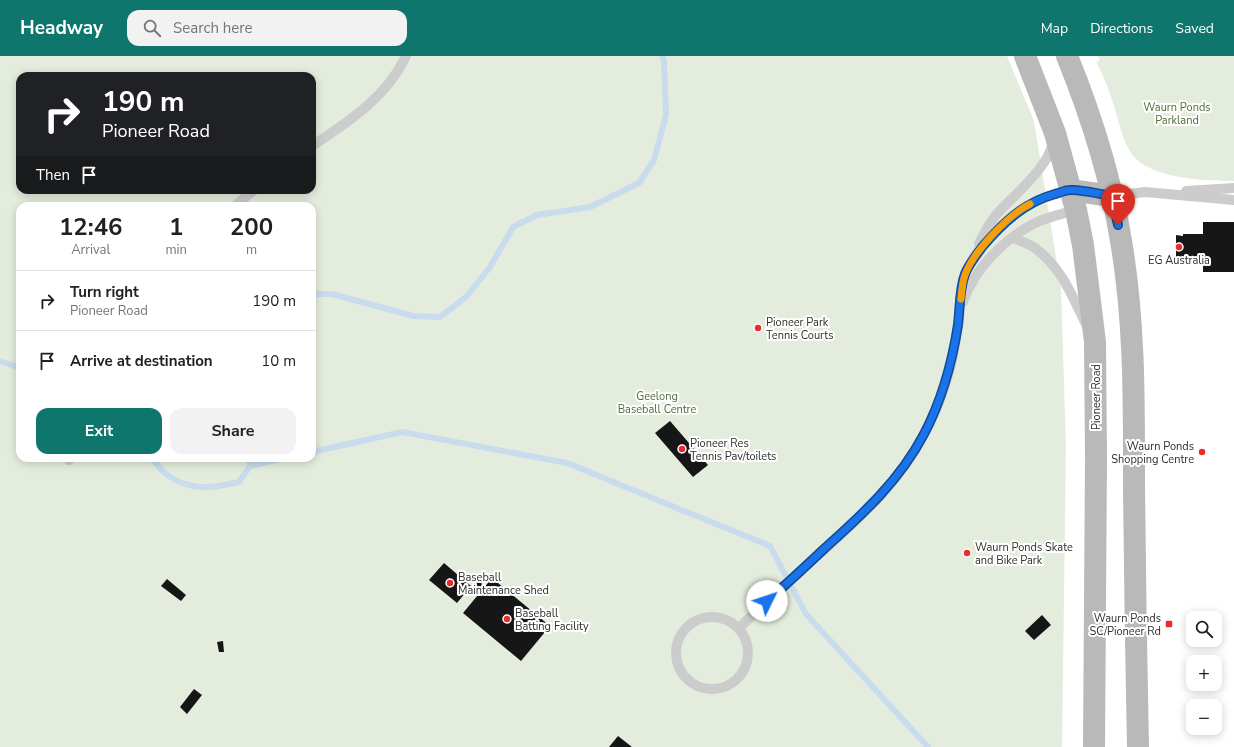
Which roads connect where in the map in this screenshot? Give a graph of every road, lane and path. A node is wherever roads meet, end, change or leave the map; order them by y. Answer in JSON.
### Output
{"nodes":[{"id":1,"x":406,"y":56,"type":"edge"},
{"id":2,"x":1025,"y":56,"type":"edge"},
{"id":3,"x":1067,"y":56,"type":"edge"},
{"id":4,"x":1055,"y":133,"type":"junction"},
{"id":5,"x":316,"y":143,"type":"edge"},
{"id":6,"x":1234,"y":188,"type":"edge"},
{"id":7,"x":1210,"y":189,"type":"junction"},
{"id":8,"x":1154,"y":193,"type":"junction"},
{"id":9,"x":249,"y":194,"type":"edge"},
{"id":10,"x":1234,"y":195,"type":"edge"},
{"id":11,"x":1112,"y":196,"type":"junction"},
{"id":12,"x":1073,"y":200,"type":"junction"},
{"id":13,"x":1234,"y":200,"type":"edge"},
{"id":14,"x":240,"y":202,"type":"edge"},
{"id":15,"x":1013,"y":238,"type":"junction"},
{"id":16,"x":965,"y":274,"type":"junction"},
{"id":17,"x":959,"y":318,"type":"junction"},
{"id":18,"x":1095,"y":342,"type":"junction"},
{"id":19,"x":739,"y":628,"type":"junction"},
{"id":20,"x":1094,"y":747,"type":"edge"},
{"id":21,"x":1138,"y":747,"type":"edge"}],
"edges":[{"from":1,"to":5,"type":"lane"},
{"from":2,"to":4,"type":"main road","name":"Pioneer Road"},
{"from":3,"to":11,"type":"main road"},
{"from":4,"to":12,"type":"main road","name":"Pioneer Road"},
{"from":4,"to":16,"type":"lane"},
{"from":6,"to":7,"type":"lane"},
{"from":7,"to":8,"type":"lane"},
{"from":7,"to":10,"type":"lane"},
{"from":8,"to":11,"type":"lane"},
{"from":8,"to":13,"type":"lane"},
{"from":9,"to":14,"type":"lane"},
{"from":11,"to":12,"type":"main road"},
{"from":11,"to":21,"type":"main road"},
{"from":12,"to":15,"type":"lane"},
{"from":12,"to":16,"type":"lane"},
{"from":12,"to":18,"type":"main road","name":"Pioneer Road"},
{"from":15,"to":17,"type":"lane"},
{"from":15,"to":18,"type":"lane"},
{"from":16,"to":17,"type":"lane"},
{"from":17,"to":19,"type":"lane"},
{"from":18,"to":20,"type":"main road","name":"Pioneer Road"},
{"from":19,"to":19,"type":"lane"}]}
